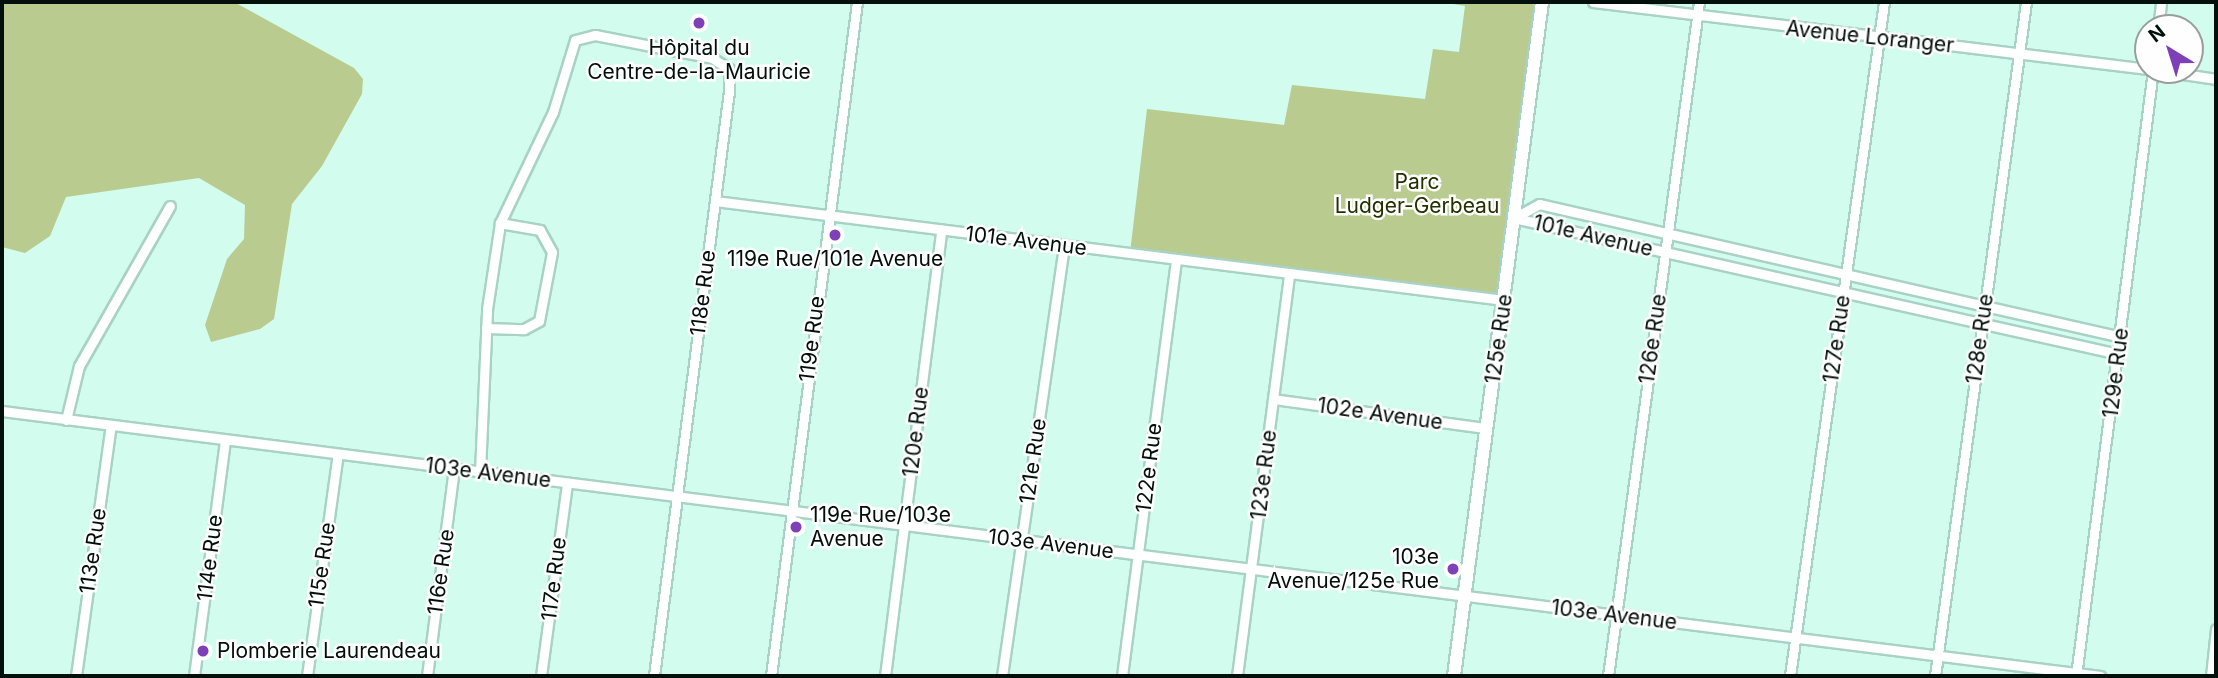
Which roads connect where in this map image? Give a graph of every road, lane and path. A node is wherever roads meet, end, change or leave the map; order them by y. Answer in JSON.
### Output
{"nodes":[{"id":1,"x":857,"y":2,"type":"edge"},
{"id":2,"x":1542,"y":2,"type":"edge"},
{"id":3,"x":1593,"y":2,"type":"edge"},
{"id":4,"x":1699,"y":2,"type":"edge"},
{"id":5,"x":1884,"y":2,"type":"edge"},
{"id":6,"x":2026,"y":2,"type":"edge"},
{"id":7,"x":1696,"y":18,"type":"junction"},
{"id":8,"x":1879,"y":38,"type":"junction"},
{"id":9,"x":2019,"y":54,"type":"junction"},
{"id":10,"x":2134,"y":68,"type":"edge"},
{"id":11,"x":2150,"y":84,"type":"edge"},
{"id":12,"x":715,"y":201,"type":"junction"},
{"id":13,"x":170,"y":206,"type":"dead end"},
{"id":14,"x":828,"y":215,"type":"junction"},
{"id":15,"x":1514,"y":218,"type":"junction"},
{"id":16,"x":500,"y":223,"type":"junction"},
{"id":17,"x":941,"y":230,"type":"junction"},
{"id":18,"x":1668,"y":233,"type":"junction"},
{"id":19,"x":1064,"y":245,"type":"junction"},
{"id":20,"x":1665,"y":252,"type":"junction"},
{"id":21,"x":1176,"y":259,"type":"junction"},
{"id":22,"x":1289,"y":273,"type":"junction"},
{"id":23,"x":1846,"y":274,"type":"junction"},
{"id":24,"x":1844,"y":293,"type":"junction"},
{"id":25,"x":1504,"y":300,"type":"junction"},
{"id":26,"x":1985,"y":306,"type":"junction"},
{"id":27,"x":1982,"y":324,"type":"junction"},
{"id":28,"x":486,"y":328,"type":"junction"},
{"id":29,"x":2120,"y":337,"type":"junction"},
{"id":30,"x":2119,"y":354,"type":"junction"},
{"id":31,"x":1273,"y":399,"type":"junction"},
{"id":32,"x":2,"y":411,"type":"edge"},
{"id":33,"x":66,"y":419,"type":"junction"},
{"id":34,"x":111,"y":425,"type":"junction"},
{"id":35,"x":1486,"y":428,"type":"junction"},
{"id":36,"x":225,"y":440,"type":"junction"},
{"id":37,"x":338,"y":454,"type":"junction"},
{"id":38,"x":454,"y":468,"type":"junction"},
{"id":39,"x":480,"y":472,"type":"junction"},
{"id":40,"x":567,"y":483,"type":"junction"},
{"id":41,"x":677,"y":496,"type":"junction"},
{"id":42,"x":791,"y":511,"type":"junction"},
{"id":43,"x":904,"y":525,"type":"junction"},
{"id":44,"x":1021,"y":540,"type":"junction"},
{"id":45,"x":1138,"y":555,"type":"junction"},
{"id":46,"x":1252,"y":569,"type":"junction"},
{"id":47,"x":1464,"y":596,"type":"junction"},
{"id":48,"x":1616,"y":615,"type":"junction"},
{"id":49,"x":2216,"y":629,"type":"edge"},
{"id":50,"x":1796,"y":638,"type":"junction"},
{"id":51,"x":1938,"y":656,"type":"junction"},
{"id":52,"x":2076,"y":675,"type":"edge"},
{"id":53,"x":76,"y":676,"type":"edge"},
{"id":54,"x":194,"y":676,"type":"edge"},
{"id":55,"x":306,"y":676,"type":"edge"},
{"id":56,"x":427,"y":676,"type":"edge"},
{"id":57,"x":541,"y":676,"type":"edge"},
{"id":58,"x":654,"y":676,"type":"edge"},
{"id":59,"x":771,"y":676,"type":"edge"},
{"id":60,"x":885,"y":676,"type":"edge"},
{"id":61,"x":1002,"y":676,"type":"edge"},
{"id":62,"x":1122,"y":676,"type":"edge"},
{"id":63,"x":1237,"y":676,"type":"edge"},
{"id":64,"x":1454,"y":676,"type":"edge"},
{"id":65,"x":1608,"y":676,"type":"edge"},
{"id":66,"x":1790,"y":676,"type":"edge"},
{"id":67,"x":1935,"y":676,"type":"edge"},
{"id":68,"x":2100,"y":676,"type":"edge"},
{"id":69,"x":2211,"y":676,"type":"edge"}],
"edges":[{"from":1,"to":14,"type":"street","name":"119e Rue"},
{"from":2,"to":15,"type":"main road","name":"125e Rue"},
{"from":3,"to":7,"type":"street","name":"Avenue Loranger"},
{"from":4,"to":7,"type":"street","name":"126e Rue"},
{"from":5,"to":8,"type":"street","name":"127e Rue"},
{"from":6,"to":9,"type":"street","name":"128e Rue"},
{"from":7,"to":8,"type":"street","name":"Avenue Loranger"},
{"from":7,"to":18,"type":"street","name":"126e Rue"},
{"from":8,"to":9,"type":"street","name":"Avenue Loranger"},
{"from":8,"to":23,"type":"street","name":"127e Rue"},
{"from":9,"to":10,"type":"street","name":"Avenue Loranger"},
{"from":9,"to":26,"type":"street","name":"128e Rue"},
{"from":11,"to":29,"type":"street","name":"129e Rue"},
{"from":12,"to":14,"type":"street","name":"101e Avenue"},
{"from":12,"to":16,"type":"street","name":"118e Rue"},
{"from":12,"to":41,"type":"street","name":"118e Rue"},
{"from":13,"to":33,"type":"street"},
{"from":14,"to":17,"type":"street","name":"101e Avenue"},
{"from":14,"to":42,"type":"street","name":"119e Rue"},
{"from":15,"to":18,"type":"street","name":"101e Avenue"},
{"from":15,"to":20,"type":"street","name":"101e Avenue"},
{"from":15,"to":25,"type":"main road","name":"125e Rue"},
{"from":16,"to":28,"type":"street"},
{"from":16,"to":28,"type":"street"},
{"from":17,"to":19,"type":"street","name":"101e Avenue"},
{"from":17,"to":43,"type":"street","name":"120e Rue"},
{"from":18,"to":20,"type":"street","name":"126e Rue"},
{"from":18,"to":23,"type":"street","name":"101e Avenue"},
{"from":19,"to":21,"type":"street","name":"101e Avenue"},
{"from":19,"to":44,"type":"street","name":"121e Rue"},
{"from":20,"to":24,"type":"street","name":"101e Avenue"},
{"from":20,"to":48,"type":"street","name":"126e Rue"},
{"from":21,"to":22,"type":"street","name":"101e Avenue"},
{"from":21,"to":45,"type":"street","name":"122e Rue"},
{"from":22,"to":25,"type":"street","name":"101e Avenue"},
{"from":22,"to":31,"type":"street","name":"123e Rue"},
{"from":23,"to":24,"type":"street","name":"127e Rue"},
{"from":23,"to":26,"type":"street","name":"101e Avenue"},
{"from":24,"to":27,"type":"street","name":"101e Avenue"},
{"from":24,"to":50,"type":"street","name":"127e Rue"},
{"from":25,"to":35,"type":"main road","name":"125e Rue"},
{"from":26,"to":27,"type":"street","name":"128e Rue"},
{"from":26,"to":29,"type":"street","name":"101e Avenue"},
{"from":27,"to":30,"type":"street","name":"101e Avenue"},
{"from":27,"to":51,"type":"street","name":"128e Rue"},
{"from":28,"to":39,"type":"street"},
{"from":29,"to":30,"type":"street","name":"129e Rue"},
{"from":30,"to":52,"type":"street","name":"129e Rue"},
{"from":31,"to":35,"type":"street","name":"102e Avenue"},
{"from":31,"to":46,"type":"street","name":"123e Rue"},
{"from":32,"to":33,"type":"street","name":"103e Avenue"},
{"from":33,"to":34,"type":"street","name":"103e Avenue"},
{"from":34,"to":36,"type":"street","name":"103e Avenue"},
{"from":34,"to":53,"type":"street","name":"113e Rue"},
{"from":35,"to":47,"type":"main road","name":"125e Rue"},
{"from":36,"to":37,"type":"street","name":"103e Avenue"},
{"from":36,"to":54,"type":"street","name":"114e Rue"},
{"from":37,"to":38,"type":"street","name":"103e Avenue"},
{"from":37,"to":55,"type":"street","name":"115e Rue"},
{"from":38,"to":39,"type":"street","name":"103e Avenue"},
{"from":38,"to":56,"type":"street","name":"116e Rue"},
{"from":39,"to":40,"type":"street","name":"103e Avenue"},
{"from":40,"to":41,"type":"street","name":"103e Avenue"},
{"from":40,"to":57,"type":"street","name":"117e Rue"},
{"from":41,"to":42,"type":"street","name":"103e Avenue"},
{"from":41,"to":58,"type":"street","name":"118e Rue"},
{"from":42,"to":43,"type":"street","name":"103e Avenue"},
{"from":42,"to":59,"type":"street","name":"119e Rue"},
{"from":43,"to":44,"type":"street","name":"103e Avenue"},
{"from":43,"to":60,"type":"street","name":"120e Rue"},
{"from":44,"to":45,"type":"street","name":"103e Avenue"},
{"from":44,"to":61,"type":"street","name":"121e Rue"},
{"from":45,"to":46,"type":"street","name":"103e Avenue"},
{"from":45,"to":62,"type":"street","name":"122e Rue"},
{"from":46,"to":47,"type":"street","name":"103e Avenue"},
{"from":46,"to":63,"type":"street","name":"123e Rue"},
{"from":47,"to":48,"type":"street","name":"103e Avenue"},
{"from":47,"to":64,"type":"main road","name":"125e Rue"},
{"from":48,"to":50,"type":"street","name":"103e Avenue"},
{"from":48,"to":65,"type":"street","name":"126e Rue"},
{"from":49,"to":69,"type":"street"},
{"from":50,"to":51,"type":"street","name":"103e Avenue"},
{"from":50,"to":66,"type":"street","name":"127e Rue"},
{"from":51,"to":52,"type":"street","name":"103e Avenue"},
{"from":51,"to":67,"type":"street","name":"128e Rue"},
{"from":52,"to":68,"type":"street","name":"103e Avenue"}]}
